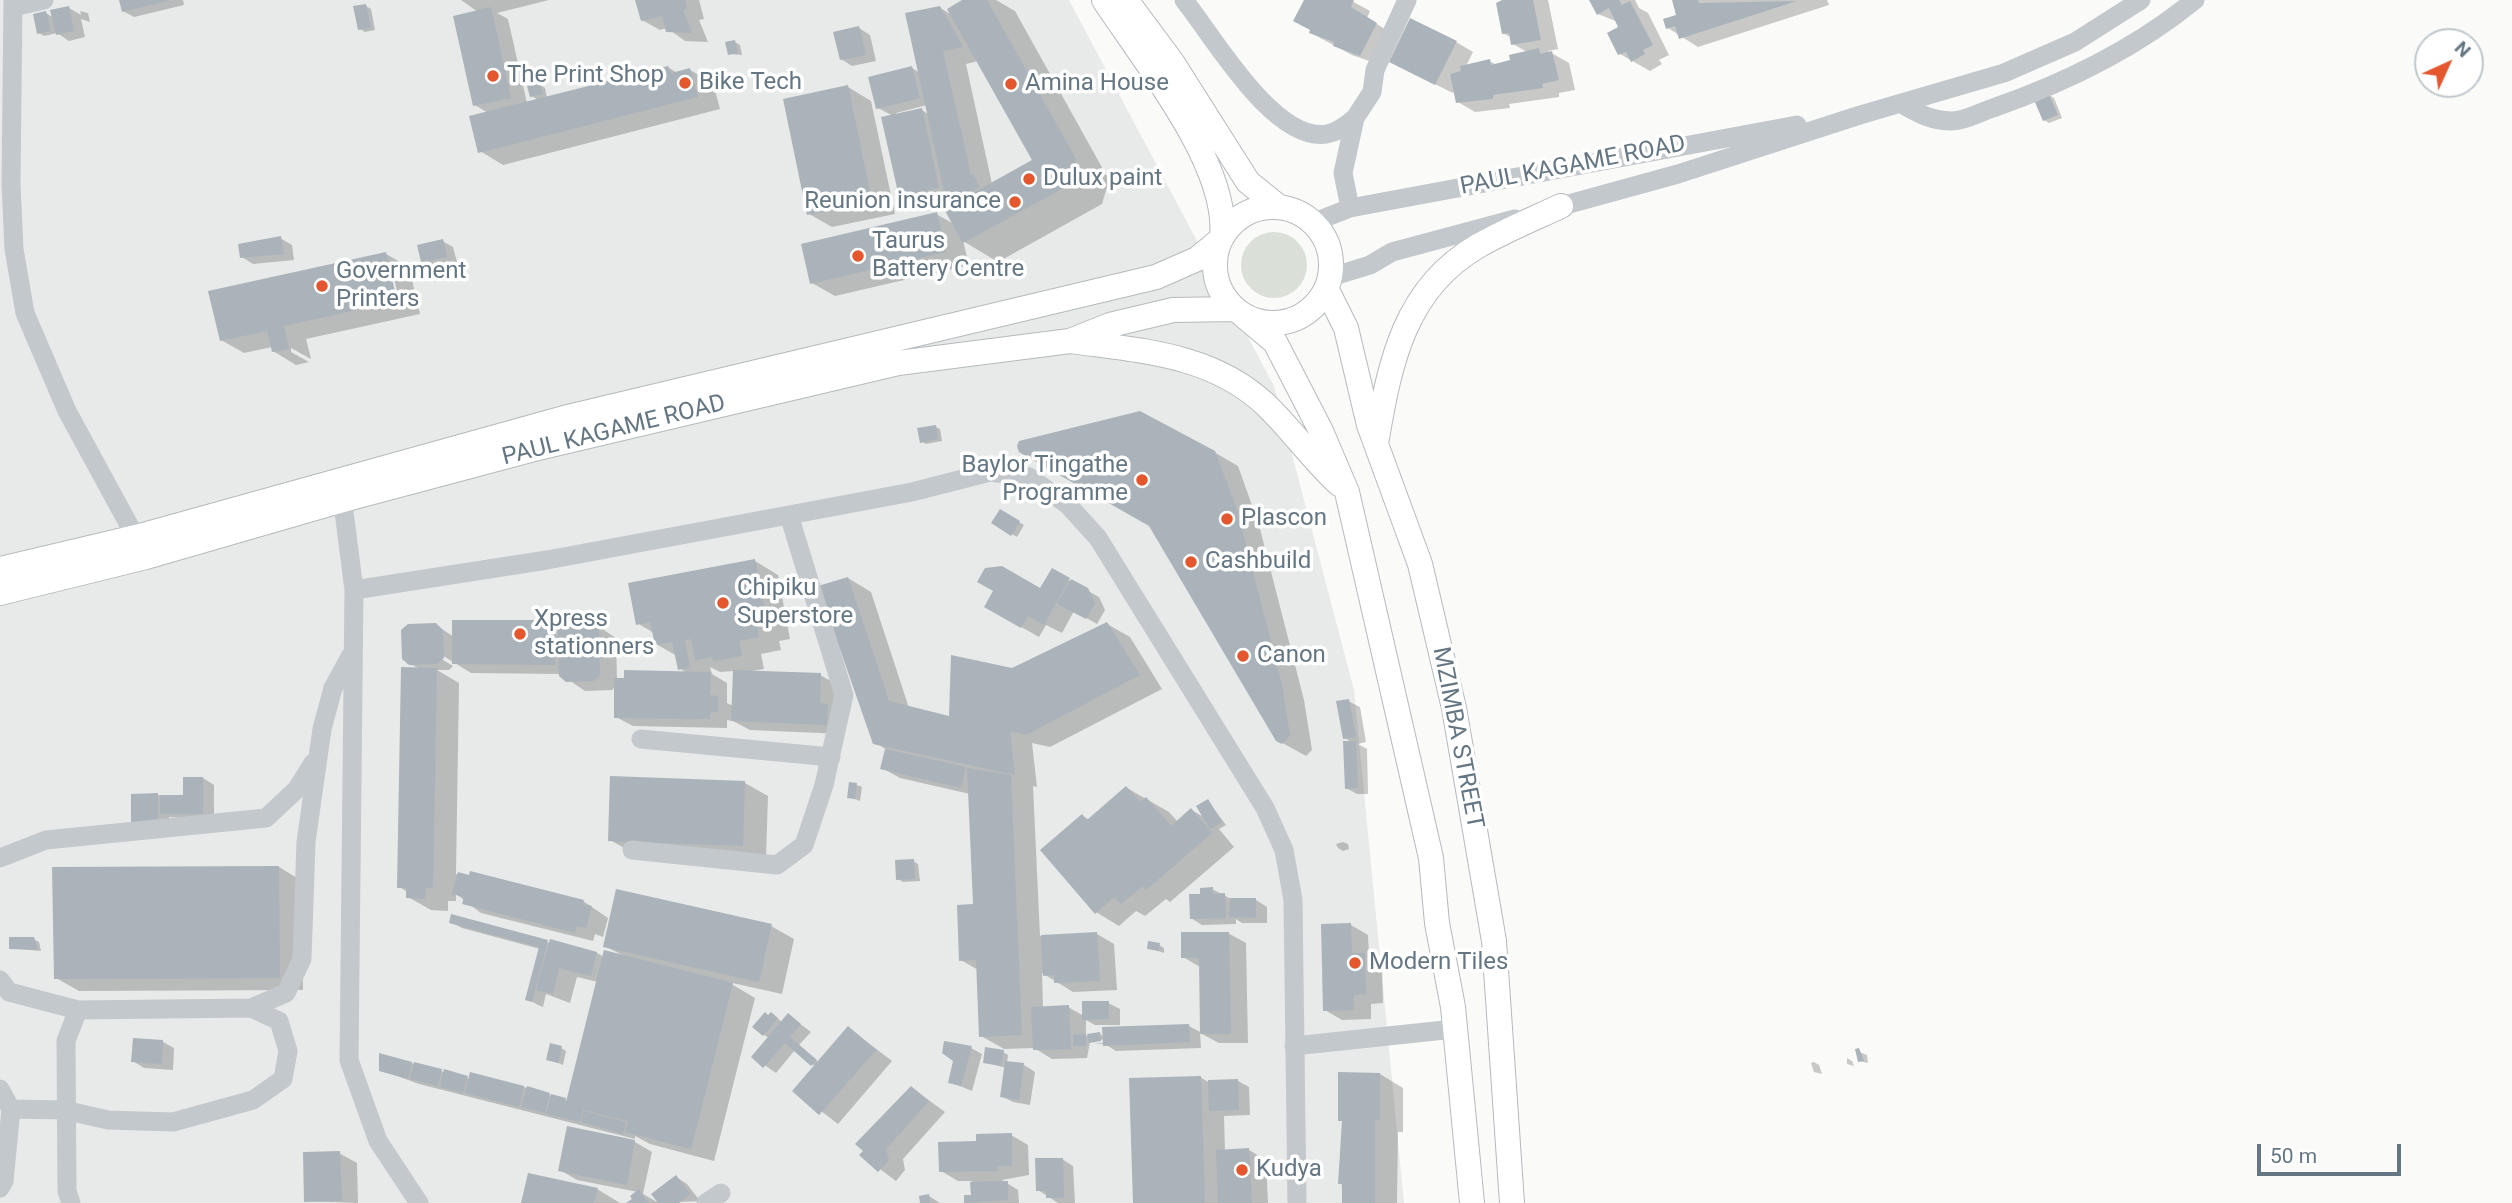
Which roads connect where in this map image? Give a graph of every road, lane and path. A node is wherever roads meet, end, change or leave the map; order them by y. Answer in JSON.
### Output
{"nodes":[{"id":1,"x":44,"y":0,"type":"edge"},
{"id":2,"x":1104,"y":0,"type":"edge"},
{"id":3,"x":1126,"y":0,"type":"edge"},
{"id":4,"x":1184,"y":0,"type":"edge"},
{"id":5,"x":1407,"y":0,"type":"edge"},
{"id":6,"x":2141,"y":0,"type":"edge"},
{"id":7,"x":2195,"y":0,"type":"edge"},
{"id":8,"x":13,"y":3,"type":"edge"},
{"id":9,"x":1902,"y":104,"type":"junction"},
{"id":10,"x":1860,"y":115,"type":"junction"},
{"id":11,"x":1355,"y":118,"type":"junction"},
{"id":12,"x":1560,"y":206,"type":"junction"},
{"id":13,"x":1285,"y":208,"type":"junction"},
{"id":14,"x":1350,"y":208,"type":"junction"},
{"id":15,"x":1221,"y":238,"type":"junction"},
{"id":16,"x":1329,"y":283,"type":"junction"},
{"id":17,"x":1239,"y":313,"type":"junction"},
{"id":18,"x":1070,"y":341,"type":"junction"},
{"id":19,"x":1376,"y":444,"type":"junction"},
{"id":20,"x":341,"y":490,"type":"junction"},
{"id":21,"x":1347,"y":492,"type":"junction"},
{"id":22,"x":789,"y":515,"type":"junction"},
{"id":23,"x":141,"y":547,"type":"junction"},
{"id":24,"x":0,"y":569,"type":"edge"},
{"id":25,"x":354,"y":590,"type":"junction"},
{"id":26,"x":0,"y":593,"type":"edge"},
{"id":27,"x":353,"y":651,"type":"junction"},
{"id":28,"x":641,"y":739,"type":"dead end"},
{"id":29,"x":317,"y":756,"type":"junction"},
{"id":30,"x":831,"y":757,"type":"junction"},
{"id":31,"x":632,"y":850,"type":"dead end"},
{"id":32,"x":0,"y":858,"type":"edge"},
{"id":33,"x":3,"y":992,"type":"edge"},
{"id":34,"x":251,"y":1007,"type":"junction"},
{"id":35,"x":78,"y":1010,"type":"junction"},
{"id":36,"x":1454,"y":1029,"type":"junction"},
{"id":37,"x":1294,"y":1046,"type":"junction"},
{"id":38,"x":0,"y":1089,"type":"edge"},
{"id":39,"x":11,"y":1109,"type":"junction"},
{"id":40,"x":64,"y":1110,"type":"junction"},
{"id":41,"x":0,"y":1188,"type":"edge"},
{"id":42,"x":71,"y":1203,"type":"edge"},
{"id":43,"x":419,"y":1203,"type":"edge"},
{"id":44,"x":1297,"y":1203,"type":"edge"},
{"id":45,"x":1472,"y":1203,"type":"edge"},
{"id":46,"x":1512,"y":1203,"type":"edge"}],
"edges":[{"from":1,"to":8,"type":"street"},
{"from":2,"to":15,"type":"main road"},
{"from":3,"to":13,"type":"main road"},
{"from":4,"to":11,"type":"street"},
{"from":5,"to":11,"type":"street"},
{"from":6,"to":9,"type":"street","name":"PAUL KAGAME ROAD"},
{"from":7,"to":9,"type":"street"},
{"from":8,"to":23,"type":"street"},
{"from":9,"to":10,"type":"street","name":"PAUL KAGAME ROAD"},
{"from":10,"to":12,"type":"street","name":"PAUL KAGAME ROAD"},
{"from":10,"to":14,"type":"street","name":"PAUL KAGAME ROAD"},
{"from":11,"to":14,"type":"street"},
{"from":12,"to":16,"type":"street","name":"PAUL KAGAME ROAD"},
{"from":12,"to":19,"type":"main road"},
{"from":13,"to":14,"type":"street","name":"PAUL KAGAME ROAD"},
{"from":13,"to":15,"type":"main road"},
{"from":13,"to":16,"type":"main road"},
{"from":15,"to":17,"type":"main road"},
{"from":15,"to":20,"type":"main road"},
{"from":16,"to":17,"type":"main road"},
{"from":16,"to":19,"type":"main road","name":"MZIMBA STREET"},
{"from":17,"to":18,"type":"main road","name":"PAUL KAGAME ROAD"},
{"from":17,"to":21,"type":"main road","name":"MZIMBA STREET"},
{"from":18,"to":20,"type":"main road","name":"PAUL KAGAME ROAD"},
{"from":18,"to":21,"type":"main road"},
{"from":19,"to":46,"type":"main road","name":"MZIMBA STREET"},
{"from":20,"to":23,"type":"main road","name":"PAUL KAGAME ROAD"},
{"from":20,"to":25,"type":"street"},
{"from":21,"to":36,"type":"main road","name":"MZIMBA STREET"},
{"from":22,"to":25,"type":"street"},
{"from":22,"to":30,"type":"street"},
{"from":22,"to":37,"type":"street"},
{"from":23,"to":24,"type":"main road"},
{"from":23,"to":26,"type":"main road","name":"PAUL KAGAME ROAD"},
{"from":25,"to":27,"type":"street"},
{"from":27,"to":29,"type":"street"},
{"from":27,"to":43,"type":"street"},
{"from":28,"to":30,"type":"street"},
{"from":29,"to":32,"type":"street"},
{"from":29,"to":34,"type":"street"},
{"from":30,"to":31,"type":"street"},
{"from":33,"to":35,"type":"street"},
{"from":34,"to":35,"type":"street"},
{"from":34,"to":40,"type":"street"},
{"from":35,"to":40,"type":"street"},
{"from":36,"to":37,"type":"street"},
{"from":36,"to":45,"type":"main road","name":"MZIMBA STREET"},
{"from":37,"to":44,"type":"street"},
{"from":38,"to":39,"type":"street"},
{"from":39,"to":40,"type":"street"},
{"from":39,"to":41,"type":"street"},
{"from":40,"to":42,"type":"street"}]}
